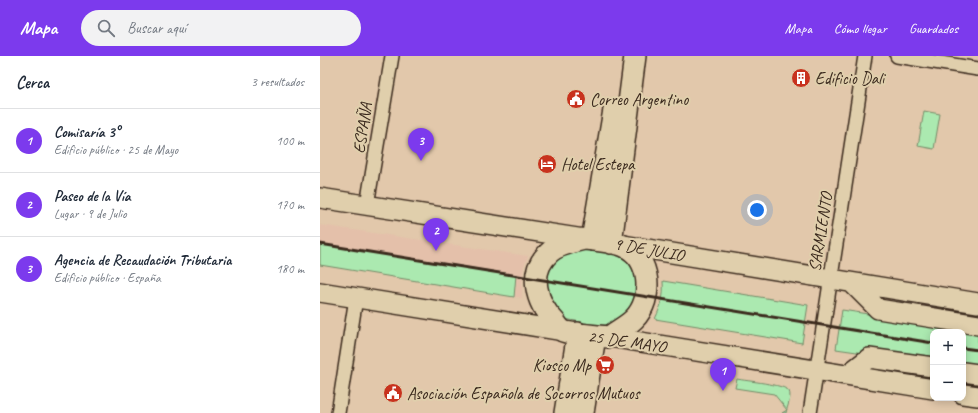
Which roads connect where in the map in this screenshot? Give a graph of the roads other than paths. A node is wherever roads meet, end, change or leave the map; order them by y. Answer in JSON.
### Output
{"nodes":[{"id":1,"x":392,"y":56,"type":"edge"},
{"id":2,"x":622,"y":56,"type":"edge"},
{"id":3,"x":635,"y":56,"type":"edge"},
{"id":4,"x":865,"y":56,"type":"edge"},
{"id":5,"x":897,"y":56,"type":"edge"},
{"id":6,"x":978,"y":69,"type":"edge"},
{"id":7,"x":320,"y":198,"type":"edge"},
{"id":8,"x":367,"y":206,"type":"junction"},
{"id":9,"x":602,"y":242,"type":"junction"},
{"id":10,"x":831,"y":279,"type":"junction"},
{"id":11,"x":852,"y":283,"type":"junction"},
{"id":12,"x":320,"y":292,"type":"edge"},
{"id":13,"x":356,"y":298,"type":"junction"},
{"id":14,"x":978,"y":303,"type":"edge"},
{"id":15,"x":978,"y":325,"type":"edge"},
{"id":16,"x":586,"y":334,"type":"junction"},
{"id":17,"x":930,"y":367,"type":"edge"},
{"id":18,"x":816,"y":370,"type":"junction"},
{"id":19,"x":966,"y":372,"type":"edge"},
{"id":20,"x":978,"y":374,"type":"edge"},
{"id":21,"x":847,"y":375,"type":"junction"},
{"id":22,"x":930,"y":389,"type":"edge"},
{"id":23,"x":966,"y":394,"type":"edge"},
{"id":24,"x":978,"y":396,"type":"edge"},
{"id":25,"x":338,"y":413,"type":"edge"},
{"id":26,"x":564,"y":413,"type":"edge"},
{"id":27,"x":583,"y":413,"type":"edge"},
{"id":28,"x":810,"y":413,"type":"edge"}],
"edges":[{"from":1,"to":8,"type":"street","name":"ESPAÑA"},
{"from":2,"to":9,"type":"main road"},
{"from":3,"to":9,"type":"main road"},
{"from":4,"to":10,"type":"street","name":"SARMIENTO"},
{"from":5,"to":6,"type":"street"},
{"from":7,"to":8,"type":"main road","name":"9 DE JULIO"},
{"from":8,"to":9,"type":"main road","name":"9 DE JULIO"},
{"from":9,"to":10,"type":"main road","name":"9 DE JULIO"},
{"from":9,"to":16,"type":"main road"},
{"from":9,"to":16,"type":"main road"},
{"from":10,"to":11,"type":"main road","name":"9 DE JULIO"},
{"from":10,"to":18,"type":"street","name":"SARMIENTO"},
{"from":11,"to":14,"type":"main road","name":"9 DE JULIO"},
{"from":11,"to":15,"type":"main road"},
{"from":12,"to":13,"type":"main road","name":"25 DE MAYO"},
{"from":13,"to":16,"type":"main road","name":"25 DE MAYO"},
{"from":13,"to":25,"type":"street"},
{"from":16,"to":18,"type":"main road","name":"25 DE MAYO"},
{"from":16,"to":26,"type":"main road"},
{"from":16,"to":27,"type":"main road"},
{"from":17,"to":21,"type":"main road"},
{"from":18,"to":21,"type":"main road","name":"25 DE MAYO"},
{"from":18,"to":28,"type":"street","name":"SARMIENTO"},
{"from":19,"to":20,"type":"main road"},
{"from":21,"to":22,"type":"main road","name":"25 DE MAYO"},
{"from":23,"to":24,"type":"main road"}]}
